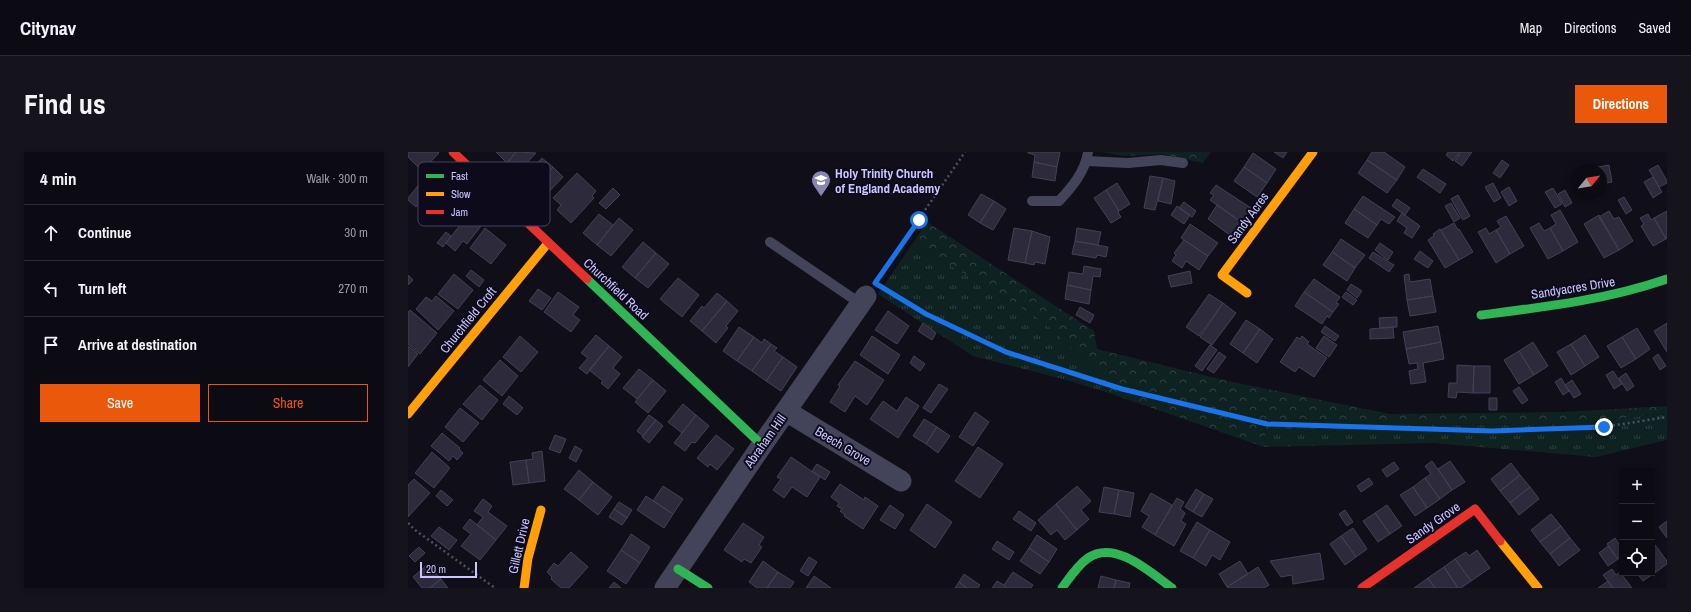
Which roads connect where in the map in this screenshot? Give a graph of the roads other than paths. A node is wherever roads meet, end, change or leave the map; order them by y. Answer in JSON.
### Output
{"nodes":[{"id":1,"x":453,"y":152,"type":"edge"},
{"id":2,"x":1312,"y":152,"type":"edge"},
{"id":3,"x":1087,"y":156,"type":"edge"},
{"id":4,"x":463,"y":162,"type":"edge"},
{"id":5,"x":1183,"y":163,"type":"dead end"},
{"id":6,"x":1032,"y":201,"type":"dead end"},
{"id":7,"x":530,"y":226,"type":"edge"},
{"id":8,"x":770,"y":242,"type":"dead end"},
{"id":9,"x":548,"y":243,"type":"junction"},
{"id":10,"x":1667,"y":279,"type":"edge"},
{"id":11,"x":871,"y":292,"type":"joint"},
{"id":12,"x":1247,"y":293,"type":"dead end"},
{"id":13,"x":1481,"y":315,"type":"dead end"},
{"id":14,"x":786,"y":411,"type":"junction"},
{"id":15,"x":408,"y":414,"type":"edge"},
{"id":16,"x":762,"y":445,"type":"junction"},
{"id":17,"x":901,"y":481,"type":"dead end"},
{"id":18,"x":541,"y":510,"type":"dead end"},
{"id":19,"x":678,"y":569,"type":"junction"},
{"id":20,"x":524,"y":588,"type":"edge"},
{"id":21,"x":664,"y":588,"type":"edge"},
{"id":22,"x":708,"y":588,"type":"edge"},
{"id":23,"x":1062,"y":588,"type":"edge"},
{"id":24,"x":1172,"y":588,"type":"edge"},
{"id":25,"x":1362,"y":588,"type":"edge"},
{"id":26,"x":1538,"y":588,"type":"edge"}],
"edges":[{"from":1,"to":4,"type":"street","name":"Churchfield Road"},
{"from":2,"to":12,"type":"street","name":"Sandy Acres"},
{"from":3,"to":5,"type":"lane"},
{"from":3,"to":6,"type":"lane"},
{"from":7,"to":9,"type":"street","name":"Churchfield Road"},
{"from":8,"to":11,"type":"lane"},
{"from":9,"to":15,"type":"street","name":"Churchfield Croft"},
{"from":9,"to":16,"type":"street","name":"Churchfield Road"},
{"from":10,"to":13,"type":"street","name":"Sandyacres Drive"},
{"from":11,"to":14,"type":"street","name":"Abraham Hill"},
{"from":14,"to":16,"type":"street","name":"Abraham Hill"},
{"from":14,"to":17,"type":"street","name":"Beech Grove"},
{"from":16,"to":19,"type":"street","name":"Abraham Hill"},
{"from":18,"to":20,"type":"street","name":"Gillett Drive"},
{"from":19,"to":21,"type":"street","name":"Abraham Hill"},
{"from":19,"to":22,"type":"street"},
{"from":23,"to":24,"type":"street"},
{"from":25,"to":26,"type":"street","name":"Sandy Grove"}]}
